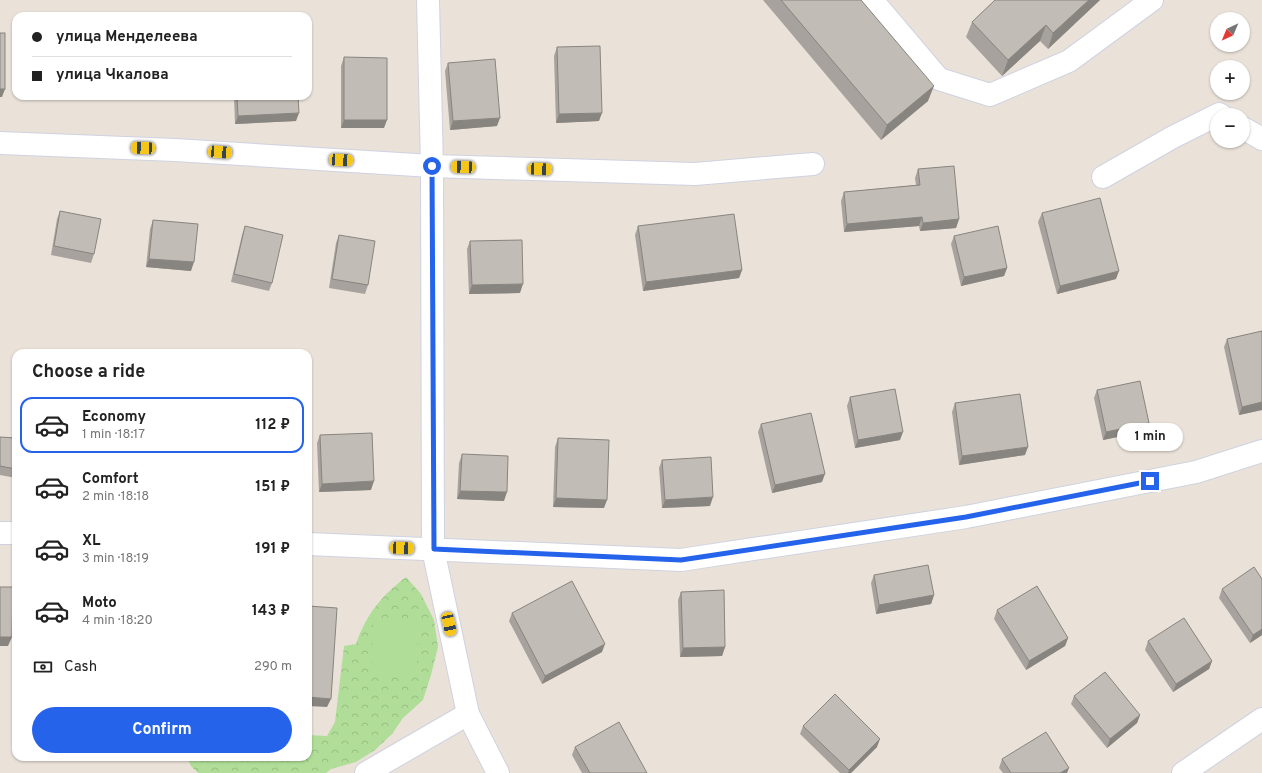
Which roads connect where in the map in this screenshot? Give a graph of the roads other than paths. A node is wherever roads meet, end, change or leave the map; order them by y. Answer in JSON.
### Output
{"nodes":[{"id":1,"x":428,"y":0,"type":"edge"},
{"id":2,"x":872,"y":0,"type":"edge"},
{"id":3,"x":1152,"y":0,"type":"edge"},
{"id":4,"x":1210,"y":118,"type":"edge"},
{"id":5,"x":1250,"y":132,"type":"edge"},
{"id":6,"x":1262,"y":139,"type":"edge"},
{"id":7,"x":0,"y":143,"type":"edge"},
{"id":8,"x":813,"y":164,"type":"dead end"},
{"id":9,"x":432,"y":166,"type":"junction"},
{"id":10,"x":1103,"y":177,"type":"dead end"},
{"id":11,"x":1262,"y":452,"type":"edge"},
{"id":12,"x":0,"y":533,"type":"edge"},
{"id":13,"x":12,"y":533,"type":"edge"},
{"id":14,"x":312,"y":544,"type":"edge"},
{"id":15,"x":434,"y":549,"type":"junction"},
{"id":16,"x":468,"y":714,"type":"junction"},
{"id":17,"x":1262,"y":719,"type":"edge"},
{"id":18,"x":366,"y":773,"type":"edge"},
{"id":19,"x":498,"y":773,"type":"edge"},
{"id":20,"x":1183,"y":773,"type":"edge"}],
"edges":[{"from":1,"to":9,"type":"street"},
{"from":2,"to":3,"type":"street"},
{"from":4,"to":10,"type":"street"},
{"from":5,"to":6,"type":"street"},
{"from":7,"to":9,"type":"street"},
{"from":8,"to":9,"type":"street"},
{"from":9,"to":15,"type":"street"},
{"from":11,"to":15,"type":"street"},
{"from":12,"to":13,"type":"street"},
{"from":14,"to":15,"type":"street"},
{"from":15,"to":16,"type":"street"},
{"from":16,"to":18,"type":"street"},
{"from":16,"to":19,"type":"street"},
{"from":17,"to":20,"type":"street"}]}
